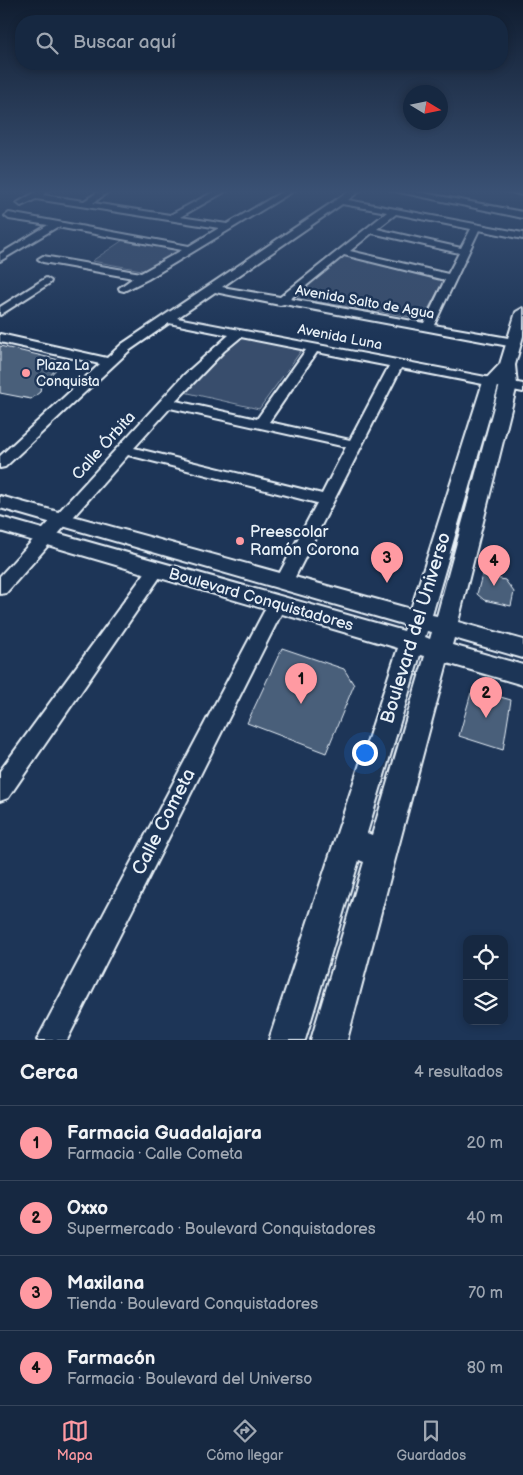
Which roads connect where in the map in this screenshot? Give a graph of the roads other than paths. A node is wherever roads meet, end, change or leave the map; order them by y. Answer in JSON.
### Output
{"nodes":[{"id":1,"x":32,"y":239,"type":"edge"},
{"id":2,"x":135,"y":239,"type":"edge"},
{"id":3,"x":209,"y":239,"type":"edge"},
{"id":4,"x":285,"y":239,"type":"edge"},
{"id":5,"x":359,"y":239,"type":"edge"},
{"id":6,"x":408,"y":239,"type":"edge"},
{"id":7,"x":470,"y":239,"type":"edge"},
{"id":8,"x":186,"y":248,"type":"junction"},
{"id":9,"x":464,"y":251,"type":"junction"},
{"id":10,"x":342,"y":252,"type":"junction"},
{"id":11,"x":0,"y":258,"type":"edge"},
{"id":12,"x":44,"y":259,"type":"dead end"},
{"id":13,"x":144,"y":277,"type":"junction"},
{"id":14,"x":451,"y":278,"type":"junction"},
{"id":15,"x":46,"y":281,"type":"dead end"},
{"id":16,"x":124,"y":288,"type":"dead end"},
{"id":17,"x":212,"y":288,"type":"junction"},
{"id":18,"x":280,"y":302,"type":"junction"},
{"id":19,"x":0,"y":312,"type":"edge"},
{"id":20,"x":523,"y":312,"type":"edge"},
{"id":21,"x":166,"y":319,"type":"junction"},
{"id":22,"x":428,"y":328,"type":"junction"},
{"id":23,"x":239,"y":333,"type":"junction"},
{"id":24,"x":0,"y":338,"type":"edge"},
{"id":25,"x":314,"y":348,"type":"junction"},
{"id":26,"x":108,"y":362,"type":"junction"},
{"id":27,"x":397,"y":364,"type":"junction"},
{"id":28,"x":509,"y":372,"type":"edge"},
{"id":29,"x":167,"y":403,"type":"junction"},
{"id":30,"x":261,"y":424,"type":"junction"},
{"id":31,"x":355,"y":445,"type":"junction"},
{"id":32,"x":125,"y":450,"type":"junction"},
{"id":33,"x":0,"y":464,"type":"edge"},
{"id":34,"x":326,"y":500,"type":"junction"},
{"id":35,"x":0,"y":502,"type":"edge"},
{"id":36,"x":63,"y":519,"type":"junction"},
{"id":37,"x":0,"y":524,"type":"edge"},
{"id":38,"x":46,"y":537,"type":"junction"},
{"id":39,"x":156,"y":570,"type":"junction"},
{"id":40,"x":0,"y":588,"type":"edge"},
{"id":41,"x":281,"y":593,"type":"junction"},
{"id":42,"x":415,"y":631,"type":"junction"},
{"id":43,"x":441,"y":639,"type":"junction"},
{"id":44,"x":523,"y":648,"type":"edge"},
{"id":45,"x":523,"y":675,"type":"edge"},
{"id":46,"x":0,"y":790,"type":"edge"},
{"id":47,"x":349,"y":841,"type":"junction"},
{"id":48,"x":381,"y":854,"type":"junction"},
{"id":49,"x":52,"y":1040,"type":"edge"},
{"id":50,"x":287,"y":1040,"type":"edge"},
{"id":51,"x":329,"y":1040,"type":"edge"}],
"edges":[{"from":1,"to":11,"type":"street"},
{"from":2,"to":8,"type":"street"},
{"from":3,"to":8,"type":"street"},
{"from":4,"to":17,"type":"street"},
{"from":5,"to":10,"type":"street"},
{"from":6,"to":9,"type":"street"},
{"from":7,"to":9,"type":"street"},
{"from":8,"to":13,"type":"street"},
{"from":9,"to":14,"type":"street"},
{"from":10,"to":14,"type":"street"},
{"from":10,"to":18,"type":"street"},
{"from":12,"to":13,"type":"street"},
{"from":13,"to":16,"type":"street"},
{"from":14,"to":22,"type":"street"},
{"from":15,"to":19,"type":"street"},
{"from":17,"to":18,"type":"street","name":"Avenida Salto de Agua"},
{"from":17,"to":21,"type":"street"},
{"from":18,"to":22,"type":"street","name":"Avenida Salto de Agua"},
{"from":20,"to":28,"type":"street","name":"Boulevard del Universo"},
{"from":21,"to":23,"type":"street","name":"Avenida Luna"},
{"from":21,"to":26,"type":"street"},
{"from":22,"to":28,"type":"street","name":"Avenida Salto de Agua"},
{"from":23,"to":25,"type":"street","name":"Avenida Luna"},
{"from":23,"to":29,"type":"street","name":"Calle Órbita"},
{"from":24,"to":26,"type":"street"},
{"from":25,"to":27,"type":"street","name":"Avenida Luna"},
{"from":25,"to":30,"type":"street"},
{"from":26,"to":33,"type":"street"},
{"from":27,"to":28,"type":"street","name":"Avenida Luna"},
{"from":27,"to":31,"type":"street","name":"Calle Cometa"},
{"from":28,"to":42,"type":"street","name":"Boulevard del Universo"},
{"from":28,"to":43,"type":"street","name":"Boulevard del Universo"},
{"from":29,"to":30,"type":"street"},
{"from":29,"to":32,"type":"street","name":"Calle Órbita"},
{"from":30,"to":31,"type":"street"},
{"from":31,"to":34,"type":"street","name":"Calle Cometa"},
{"from":32,"to":34,"type":"street"},
{"from":32,"to":36,"type":"street","name":"Calle Órbita"},
{"from":34,"to":41,"type":"street","name":"Calle Cometa"},
{"from":35,"to":36,"type":"street","name":"Boulevard Conquistadores"},
{"from":36,"to":38,"type":"street","name":"Calle Órbita"},
{"from":36,"to":41,"type":"street","name":"Boulevard Conquistadores"},
{"from":37,"to":38,"type":"street","name":"Boulevard Conquistadores"},
{"from":38,"to":39,"type":"street","name":"Boulevard Conquistadores"},
{"from":38,"to":40,"type":"street","name":"Calle Órbita"},
{"from":39,"to":41,"type":"street","name":"Boulevard Conquistadores"},
{"from":39,"to":46,"type":"street"},
{"from":41,"to":42,"type":"street","name":"Boulevard Conquistadores"},
{"from":41,"to":49,"type":"street","name":"Calle Cometa"},
{"from":42,"to":43,"type":"street","name":"Boulevard Conquistadores"},
{"from":42,"to":47,"type":"street","name":"Boulevard del Universo"},
{"from":43,"to":44,"type":"street","name":"Boulevard Conquistadores"},
{"from":43,"to":45,"type":"street","name":"Boulevard Conquistadores"},
{"from":43,"to":48,"type":"street","name":"Boulevard del Universo"},
{"from":47,"to":48,"type":"street"},
{"from":47,"to":50,"type":"street","name":"Boulevard del Universo"},
{"from":48,"to":51,"type":"street","name":"Boulevard del Universo"}]}
